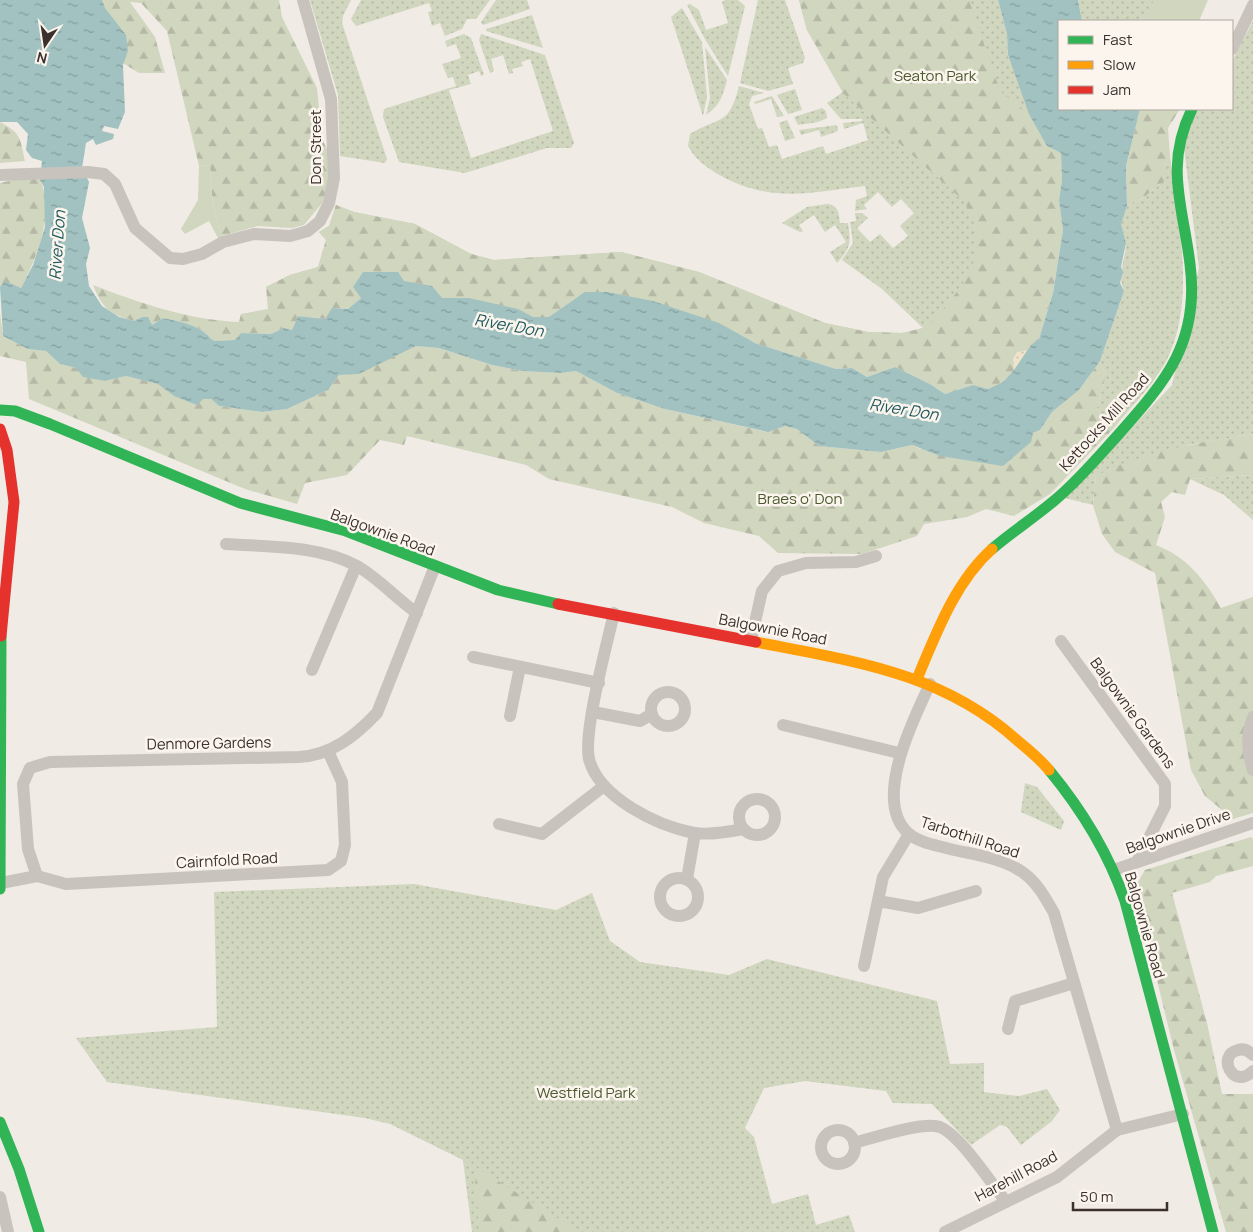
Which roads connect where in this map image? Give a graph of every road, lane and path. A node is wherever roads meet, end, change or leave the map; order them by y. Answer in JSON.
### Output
{"nodes":[{"id":1,"x":303,"y":0,"type":"edge"},
{"id":2,"x":1253,"y":5,"type":"edge"},
{"id":3,"x":1233,"y":47,"type":"edge"},
{"id":4,"x":1191,"y":110,"type":"edge"},
{"id":5,"x":0,"y":175,"type":"edge"},
{"id":6,"x":0,"y":410,"type":"edge"},
{"id":7,"x":0,"y":429,"type":"edge"},
{"id":8,"x":226,"y":544,"type":"dead end"},
{"id":9,"x":876,"y":556,"type":"dead end"},
{"id":10,"x":356,"y":566,"type":"junction"},
{"id":11,"x":434,"y":566,"type":"junction"},
{"id":12,"x":417,"y":613,"type":"junction"},
{"id":13,"x":614,"y":614,"type":"junction"},
{"id":14,"x":751,"y":640,"type":"junction"},
{"id":15,"x":1061,"y":642,"type":"dead end"},
{"id":16,"x":0,"y":648,"type":"edge"},
{"id":17,"x":473,"y":657,"type":"dead end"},
{"id":18,"x":520,"y":667,"type":"junction"},
{"id":19,"x":312,"y":670,"type":"dead end"},
{"id":20,"x":917,"y":679,"type":"junction"},
{"id":21,"x":599,"y":683,"type":"junction"},
{"id":22,"x":930,"y":684,"type":"junction"},
{"id":23,"x":593,"y":712,"type":"junction"},
{"id":24,"x":652,"y":714,"type":"dead end"},
{"id":25,"x":510,"y":716,"type":"dead end"},
{"id":26,"x":1253,"y":717,"type":"edge"},
{"id":27,"x":783,"y":725,"type":"dead end"},
{"id":28,"x":328,"y":752,"type":"junction"},
{"id":29,"x":900,"y":753,"type":"junction"},
{"id":30,"x":1253,"y":770,"type":"edge"},
{"id":31,"x":604,"y":786,"type":"junction"},
{"id":32,"x":1,"y":810,"type":"edge"},
{"id":33,"x":1253,"y":823,"type":"edge"},
{"id":34,"x":499,"y":824,"type":"dead end"},
{"id":35,"x":743,"y":829,"type":"dead end"},
{"id":36,"x":695,"y":833,"type":"junction"},
{"id":37,"x":909,"y":834,"type":"junction"},
{"id":38,"x":1137,"y":862,"type":"junction"},
{"id":39,"x":1114,"y":870,"type":"junction"},
{"id":40,"x":37,"y":876,"type":"junction"},
{"id":41,"x":687,"y":880,"type":"dead end"},
{"id":42,"x":1,"y":882,"type":"edge"},
{"id":43,"x":0,"y":889,"type":"edge"},
{"id":44,"x":976,"y":892,"type":"dead end"},
{"id":45,"x":878,"y":900,"type":"junction"},
{"id":46,"x":864,"y":966,"type":"dead end"},
{"id":47,"x":1074,"y":983,"type":"junction"},
{"id":48,"x":1008,"y":1029,"type":"dead end"},
{"id":49,"x":1253,"y":1055,"type":"edge"},
{"id":50,"x":1253,"y":1071,"type":"edge"},
{"id":51,"x":1183,"y":1114,"type":"junction"},
{"id":52,"x":0,"y":1122,"type":"edge"},
{"id":53,"x":1117,"y":1130,"type":"junction"},
{"id":54,"x":854,"y":1143,"type":"dead end"},
{"id":55,"x":0,"y":1197,"type":"edge"},
{"id":56,"x":1006,"y":1202,"type":"junction"},
{"id":57,"x":8,"y":1232,"type":"edge"},
{"id":58,"x":39,"y":1232,"type":"edge"},
{"id":59,"x":945,"y":1232,"type":"edge"},
{"id":60,"x":1213,"y":1232,"type":"edge"}],
"edges":[{"from":1,"to":5,"type":"street","name":"Don Street"},
{"from":2,"to":3,"type":"street"},
{"from":4,"to":20,"type":"street","name":"Kettocks Mill Road"},
{"from":6,"to":11,"type":"street","name":"Balgownie Road"},
{"from":7,"to":16,"type":"street"},
{"from":8,"to":10,"type":"street"},
{"from":9,"to":14,"type":"street"},
{"from":10,"to":12,"type":"street"},
{"from":10,"to":19,"type":"street"},
{"from":11,"to":12,"type":"street","name":"Denmore Gardens"},
{"from":11,"to":13,"type":"street","name":"Balgownie Road"},
{"from":12,"to":28,"type":"street","name":"Denmore Gardens"},
{"from":13,"to":14,"type":"street","name":"Balgownie Road"},
{"from":13,"to":21,"type":"street"},
{"from":14,"to":20,"type":"street","name":"Balgownie Road"},
{"from":15,"to":38,"type":"street","name":"Balgownie Gardens"},
{"from":16,"to":32,"type":"street"},
{"from":17,"to":18,"type":"street"},
{"from":18,"to":21,"type":"street"},
{"from":18,"to":25,"type":"street"},
{"from":20,"to":22,"type":"street","name":"Balgownie Road"},
{"from":21,"to":23,"type":"street"},
{"from":22,"to":29,"type":"street","name":"Tarbothill Road"},
{"from":22,"to":39,"type":"street","name":"Balgownie Road"},
{"from":23,"to":24,"type":"street"},
{"from":23,"to":31,"type":"street"},
{"from":26,"to":30,"type":"street"},
{"from":27,"to":29,"type":"street"},
{"from":28,"to":40,"type":"street","name":"Denmore Gardens"},
{"from":28,"to":40,"type":"street","name":"Cairnfold Road"},
{"from":29,"to":37,"type":"street","name":"Tarbothill Road"},
{"from":31,"to":34,"type":"street"},
{"from":31,"to":36,"type":"street"},
{"from":32,"to":42,"type":"street"},
{"from":33,"to":38,"type":"street","name":"Balgownie Drive"},
{"from":35,"to":36,"type":"street"},
{"from":36,"to":41,"type":"street"},
{"from":37,"to":45,"type":"street"},
{"from":37,"to":47,"type":"street","name":"Tarbothill Road"},
{"from":38,"to":39,"type":"street","name":"Balgownie Drive"},
{"from":39,"to":51,"type":"street","name":"Balgownie Road"},
{"from":40,"to":42,"type":"street","name":"Cairnfold Road"},
{"from":42,"to":43,"type":"street"},
{"from":44,"to":45,"type":"street"},
{"from":45,"to":46,"type":"street"},
{"from":47,"to":48,"type":"street"},
{"from":47,"to":53,"type":"street","name":"Tarbothill Road"},
{"from":49,"to":50,"type":"street"},
{"from":51,"to":53,"type":"street","name":"Harehill Road"},
{"from":51,"to":60,"type":"street","name":"Balgownie Road"},
{"from":52,"to":58,"type":"street"},
{"from":53,"to":56,"type":"street","name":"Harehill Road"},
{"from":54,"to":56,"type":"street"},
{"from":55,"to":57,"type":"street"},
{"from":56,"to":59,"type":"street","name":"Harehill Road"}]}
